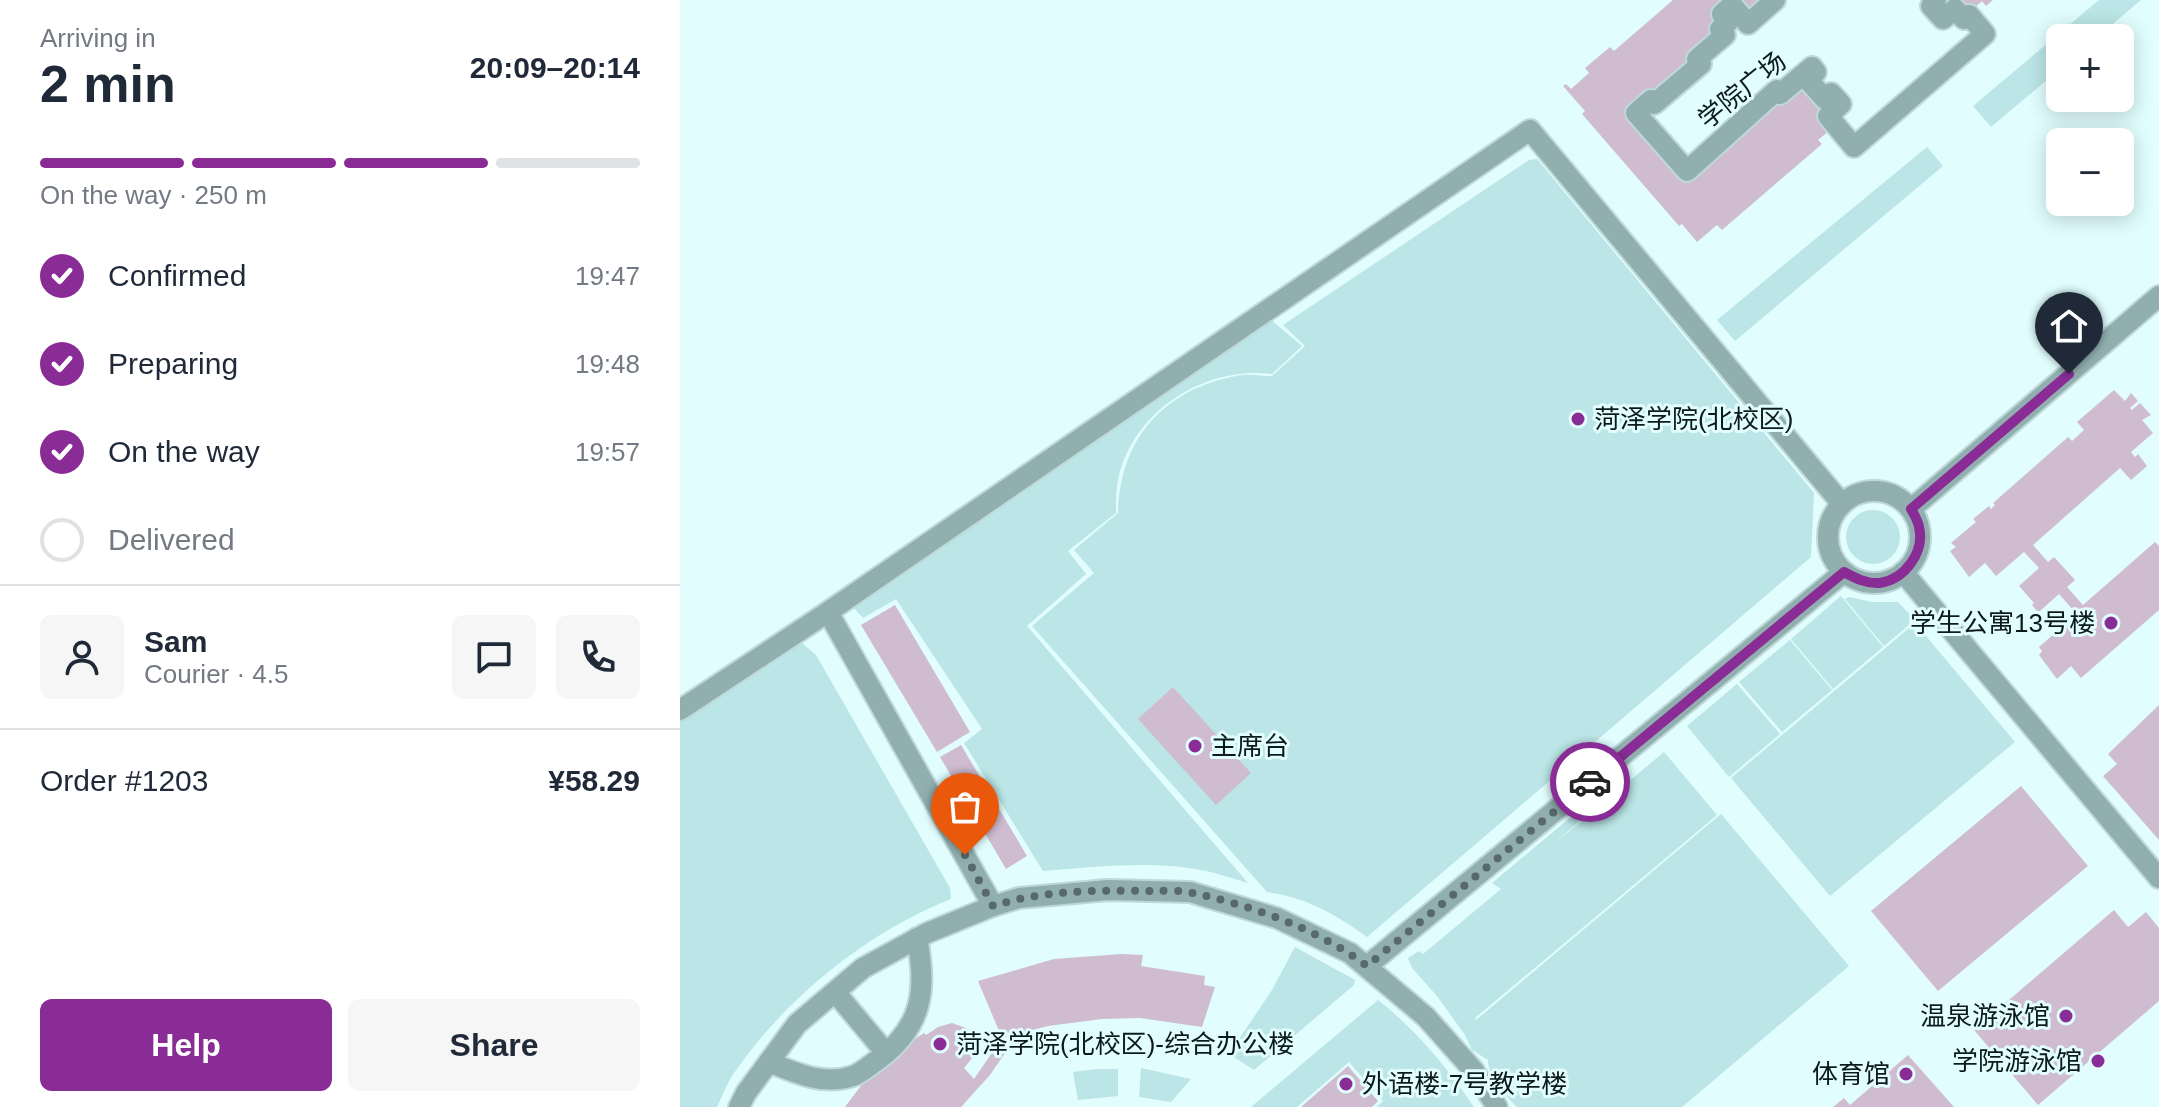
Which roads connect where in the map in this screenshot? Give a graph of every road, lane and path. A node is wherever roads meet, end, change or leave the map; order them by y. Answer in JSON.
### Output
{"nodes":[{"id":1,"x":1775,"y":0,"type":"edge"},
{"id":2,"x":1936,"y":0,"type":"edge"},
{"id":3,"x":2159,"y":296,"type":"edge"},
{"id":4,"x":1842,"y":504,"type":"junction"},
{"id":5,"x":1911,"y":509,"type":"junction"},
{"id":6,"x":1844,"y":572,"type":"junction"},
{"id":7,"x":1903,"y":572,"type":"junction"},
{"id":8,"x":828,"y":612,"type":"junction"},
{"id":9,"x":680,"y":710,"type":"edge"},
{"id":10,"x":2159,"y":878,"type":"edge"},
{"id":11,"x":993,"y":906,"type":"junction"},
{"id":12,"x":917,"y":938,"type":"junction"},
{"id":13,"x":1367,"y":966,"type":"junction"},
{"id":14,"x":835,"y":992,"type":"junction"},
{"id":15,"x":886,"y":1053,"type":"junction"},
{"id":16,"x":769,"y":1062,"type":"junction"},
{"id":17,"x":739,"y":1107,"type":"edge"},
{"id":18,"x":1497,"y":1107,"type":"edge"}],
"edges":[{"from":1,"to":2,"type":"street","name":"学院广场"},
{"from":3,"to":5,"type":"street"},
{"from":4,"to":5,"type":"street"},
{"from":4,"to":6,"type":"street"},
{"from":4,"to":8,"type":"street"},
{"from":5,"to":7,"type":"street"},
{"from":6,"to":7,"type":"street"},
{"from":6,"to":13,"type":"street"},
{"from":7,"to":10,"type":"street"},
{"from":8,"to":9,"type":"street"},
{"from":8,"to":11,"type":"street"},
{"from":11,"to":12,"type":"street"},
{"from":11,"to":13,"type":"street"},
{"from":12,"to":14,"type":"street"},
{"from":12,"to":15,"type":"street"},
{"from":13,"to":18,"type":"street"},
{"from":14,"to":15,"type":"street"},
{"from":14,"to":16,"type":"street"},
{"from":15,"to":16,"type":"street"},
{"from":16,"to":17,"type":"street"}]}
